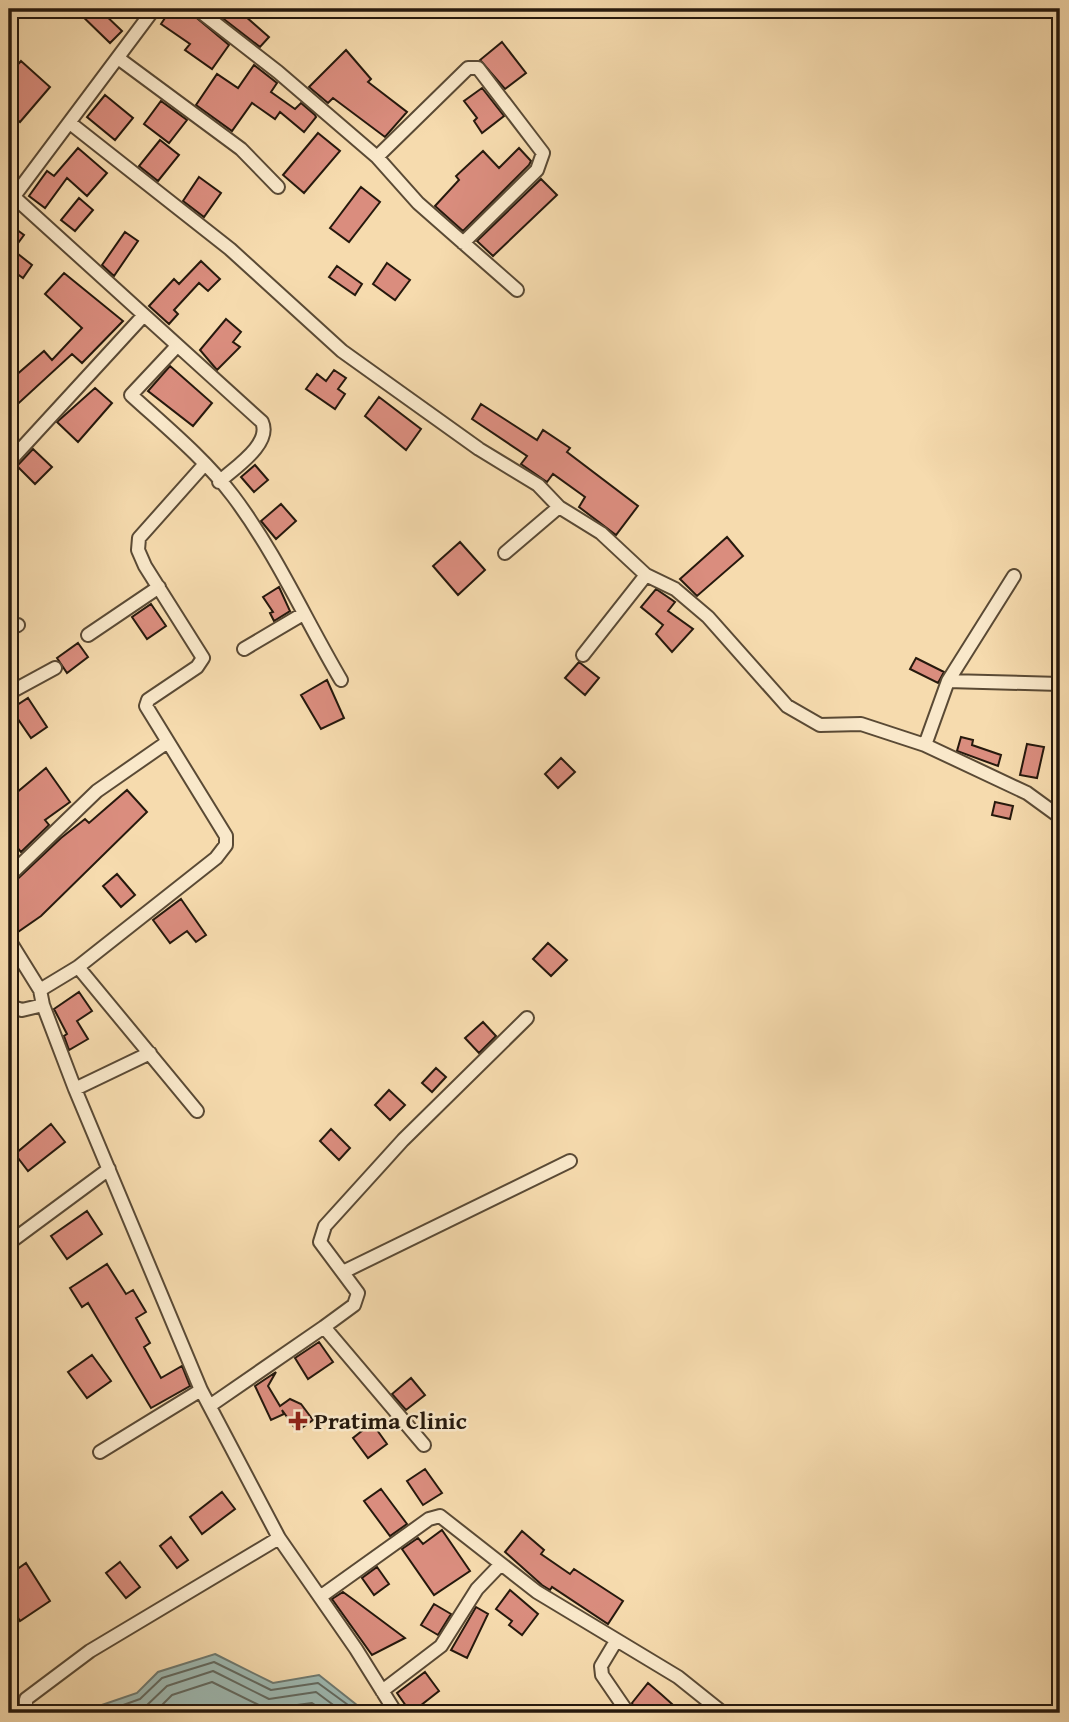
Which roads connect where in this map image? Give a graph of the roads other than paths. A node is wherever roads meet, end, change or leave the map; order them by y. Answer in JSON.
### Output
{"nodes":[{"id":1,"x":154,"y":9,"type":"edge"},
{"id":2,"x":197,"y":9,"type":"edge"},
{"id":3,"x":118,"y":58,"type":"junction"},
{"id":4,"x":70,"y":123,"type":"junction"},
{"id":5,"x":377,"y":158,"type":"junction"},
{"id":6,"x":278,"y":187,"type":"dead end"},
{"id":7,"x":12,"y":200,"type":"edge"},
{"id":8,"x":463,"y":243,"type":"junction"},
{"id":9,"x":517,"y":290,"type":"dead end"},
{"id":10,"x":144,"y":315,"type":"junction"},
{"id":11,"x":177,"y":346,"type":"junction"},
{"id":12,"x":9,"y":462,"type":"edge"},
{"id":13,"x":204,"y":465,"type":"junction"},
{"id":14,"x":219,"y":482,"type":"junction"},
{"id":15,"x":559,"y":507,"type":"junction"},
{"id":16,"x":505,"y":553,"type":"dead end"},
{"id":17,"x":646,"y":575,"type":"junction"},
{"id":18,"x":1014,"y":576,"type":"dead end"},
{"id":19,"x":159,"y":587,"type":"junction"},
{"id":20,"x":303,"y":614,"type":"junction"},
{"id":21,"x":88,"y":635,"type":"dead end"},
{"id":22,"x":244,"y":649,"type":"dead end"},
{"id":23,"x":583,"y":655,"type":"dead end"},
{"id":24,"x":55,"y":668,"type":"dead end"},
{"id":25,"x":341,"y":680,"type":"dead end"},
{"id":26,"x":948,"y":681,"type":"junction"},
{"id":27,"x":1060,"y":684,"type":"edge"},
{"id":28,"x":9,"y":693,"type":"edge"},
{"id":29,"x":166,"y":743,"type":"junction"},
{"id":30,"x":925,"y":745,"type":"junction"},
{"id":31,"x":1060,"y":817,"type":"edge"},
{"id":32,"x":9,"y":876,"type":"edge"},
{"id":33,"x":9,"y":940,"type":"edge"},
{"id":34,"x":78,"y":967,"type":"junction"},
{"id":35,"x":40,"y":990,"type":"junction"},
{"id":36,"x":43,"y":1005,"type":"junction"},
{"id":37,"x":9,"y":1006,"type":"edge"},
{"id":38,"x":527,"y":1018,"type":"dead end"},
{"id":39,"x":150,"y":1053,"type":"junction"},
{"id":40,"x":75,"y":1089,"type":"junction"},
{"id":41,"x":197,"y":1111,"type":"dead end"},
{"id":42,"x":570,"y":1161,"type":"dead end"},
{"id":43,"x":109,"y":1169,"type":"junction"},
{"id":44,"x":9,"y":1243,"type":"edge"},
{"id":45,"x":343,"y":1272,"type":"junction"},
{"id":46,"x":324,"y":1327,"type":"junction"},
{"id":47,"x":201,"y":1390,"type":"junction"},
{"id":48,"x":211,"y":1405,"type":"junction"},
{"id":49,"x":424,"y":1445,"type":"dead end"},
{"id":50,"x":100,"y":1452,"type":"dead end"},
{"id":51,"x":279,"y":1538,"type":"junction"},
{"id":52,"x":501,"y":1564,"type":"junction"},
{"id":53,"x":320,"y":1597,"type":"junction"},
{"id":54,"x":617,"y":1641,"type":"junction"},
{"id":55,"x":382,"y":1691,"type":"junction"},
{"id":56,"x":26,"y":1713,"type":"edge"},
{"id":57,"x":396,"y":1713,"type":"edge"},
{"id":58,"x":628,"y":1713,"type":"edge"},
{"id":59,"x":723,"y":1713,"type":"edge"}],
"edges":[{"from":1,"to":3,"type":"street"},
{"from":2,"to":5,"type":"street"},
{"from":3,"to":4,"type":"street"},
{"from":3,"to":6,"type":"street"},
{"from":4,"to":7,"type":"street"},
{"from":4,"to":15,"type":"street"},
{"from":5,"to":8,"type":"street"},
{"from":5,"to":8,"type":"street"},
{"from":7,"to":10,"type":"street"},
{"from":8,"to":9,"type":"street"},
{"from":10,"to":11,"type":"street"},
{"from":10,"to":12,"type":"street"},
{"from":11,"to":13,"type":"street"},
{"from":11,"to":14,"type":"street"},
{"from":13,"to":14,"type":"street"},
{"from":13,"to":19,"type":"street"},
{"from":14,"to":20,"type":"street"},
{"from":15,"to":16,"type":"street"},
{"from":15,"to":17,"type":"street"},
{"from":17,"to":23,"type":"street"},
{"from":17,"to":30,"type":"street"},
{"from":18,"to":26,"type":"street"},
{"from":19,"to":21,"type":"street"},
{"from":19,"to":29,"type":"street"},
{"from":20,"to":22,"type":"street"},
{"from":20,"to":25,"type":"street"},
{"from":24,"to":28,"type":"street"},
{"from":26,"to":27,"type":"street"},
{"from":26,"to":30,"type":"street"},
{"from":29,"to":32,"type":"street"},
{"from":29,"to":34,"type":"street"},
{"from":30,"to":31,"type":"street"},
{"from":33,"to":35,"type":"street"},
{"from":34,"to":35,"type":"street"},
{"from":34,"to":39,"type":"street"},
{"from":35,"to":36,"type":"street"},
{"from":36,"to":37,"type":"street"},
{"from":36,"to":40,"type":"street"},
{"from":38,"to":45,"type":"street"},
{"from":39,"to":40,"type":"street"},
{"from":39,"to":41,"type":"street"},
{"from":40,"to":43,"type":"street"},
{"from":42,"to":45,"type":"street"},
{"from":43,"to":44,"type":"street"},
{"from":43,"to":47,"type":"street"},
{"from":45,"to":46,"type":"street"},
{"from":46,"to":48,"type":"street"},
{"from":46,"to":49,"type":"street"},
{"from":47,"to":48,"type":"street"},
{"from":47,"to":50,"type":"street"},
{"from":48,"to":51,"type":"street"},
{"from":51,"to":53,"type":"street"},
{"from":51,"to":56,"type":"street"},
{"from":52,"to":53,"type":"street"},
{"from":52,"to":54,"type":"street"},
{"from":52,"to":55,"type":"street"},
{"from":53,"to":55,"type":"street"},
{"from":54,"to":58,"type":"street"},
{"from":54,"to":59,"type":"street"},
{"from":55,"to":57,"type":"street"}]}
